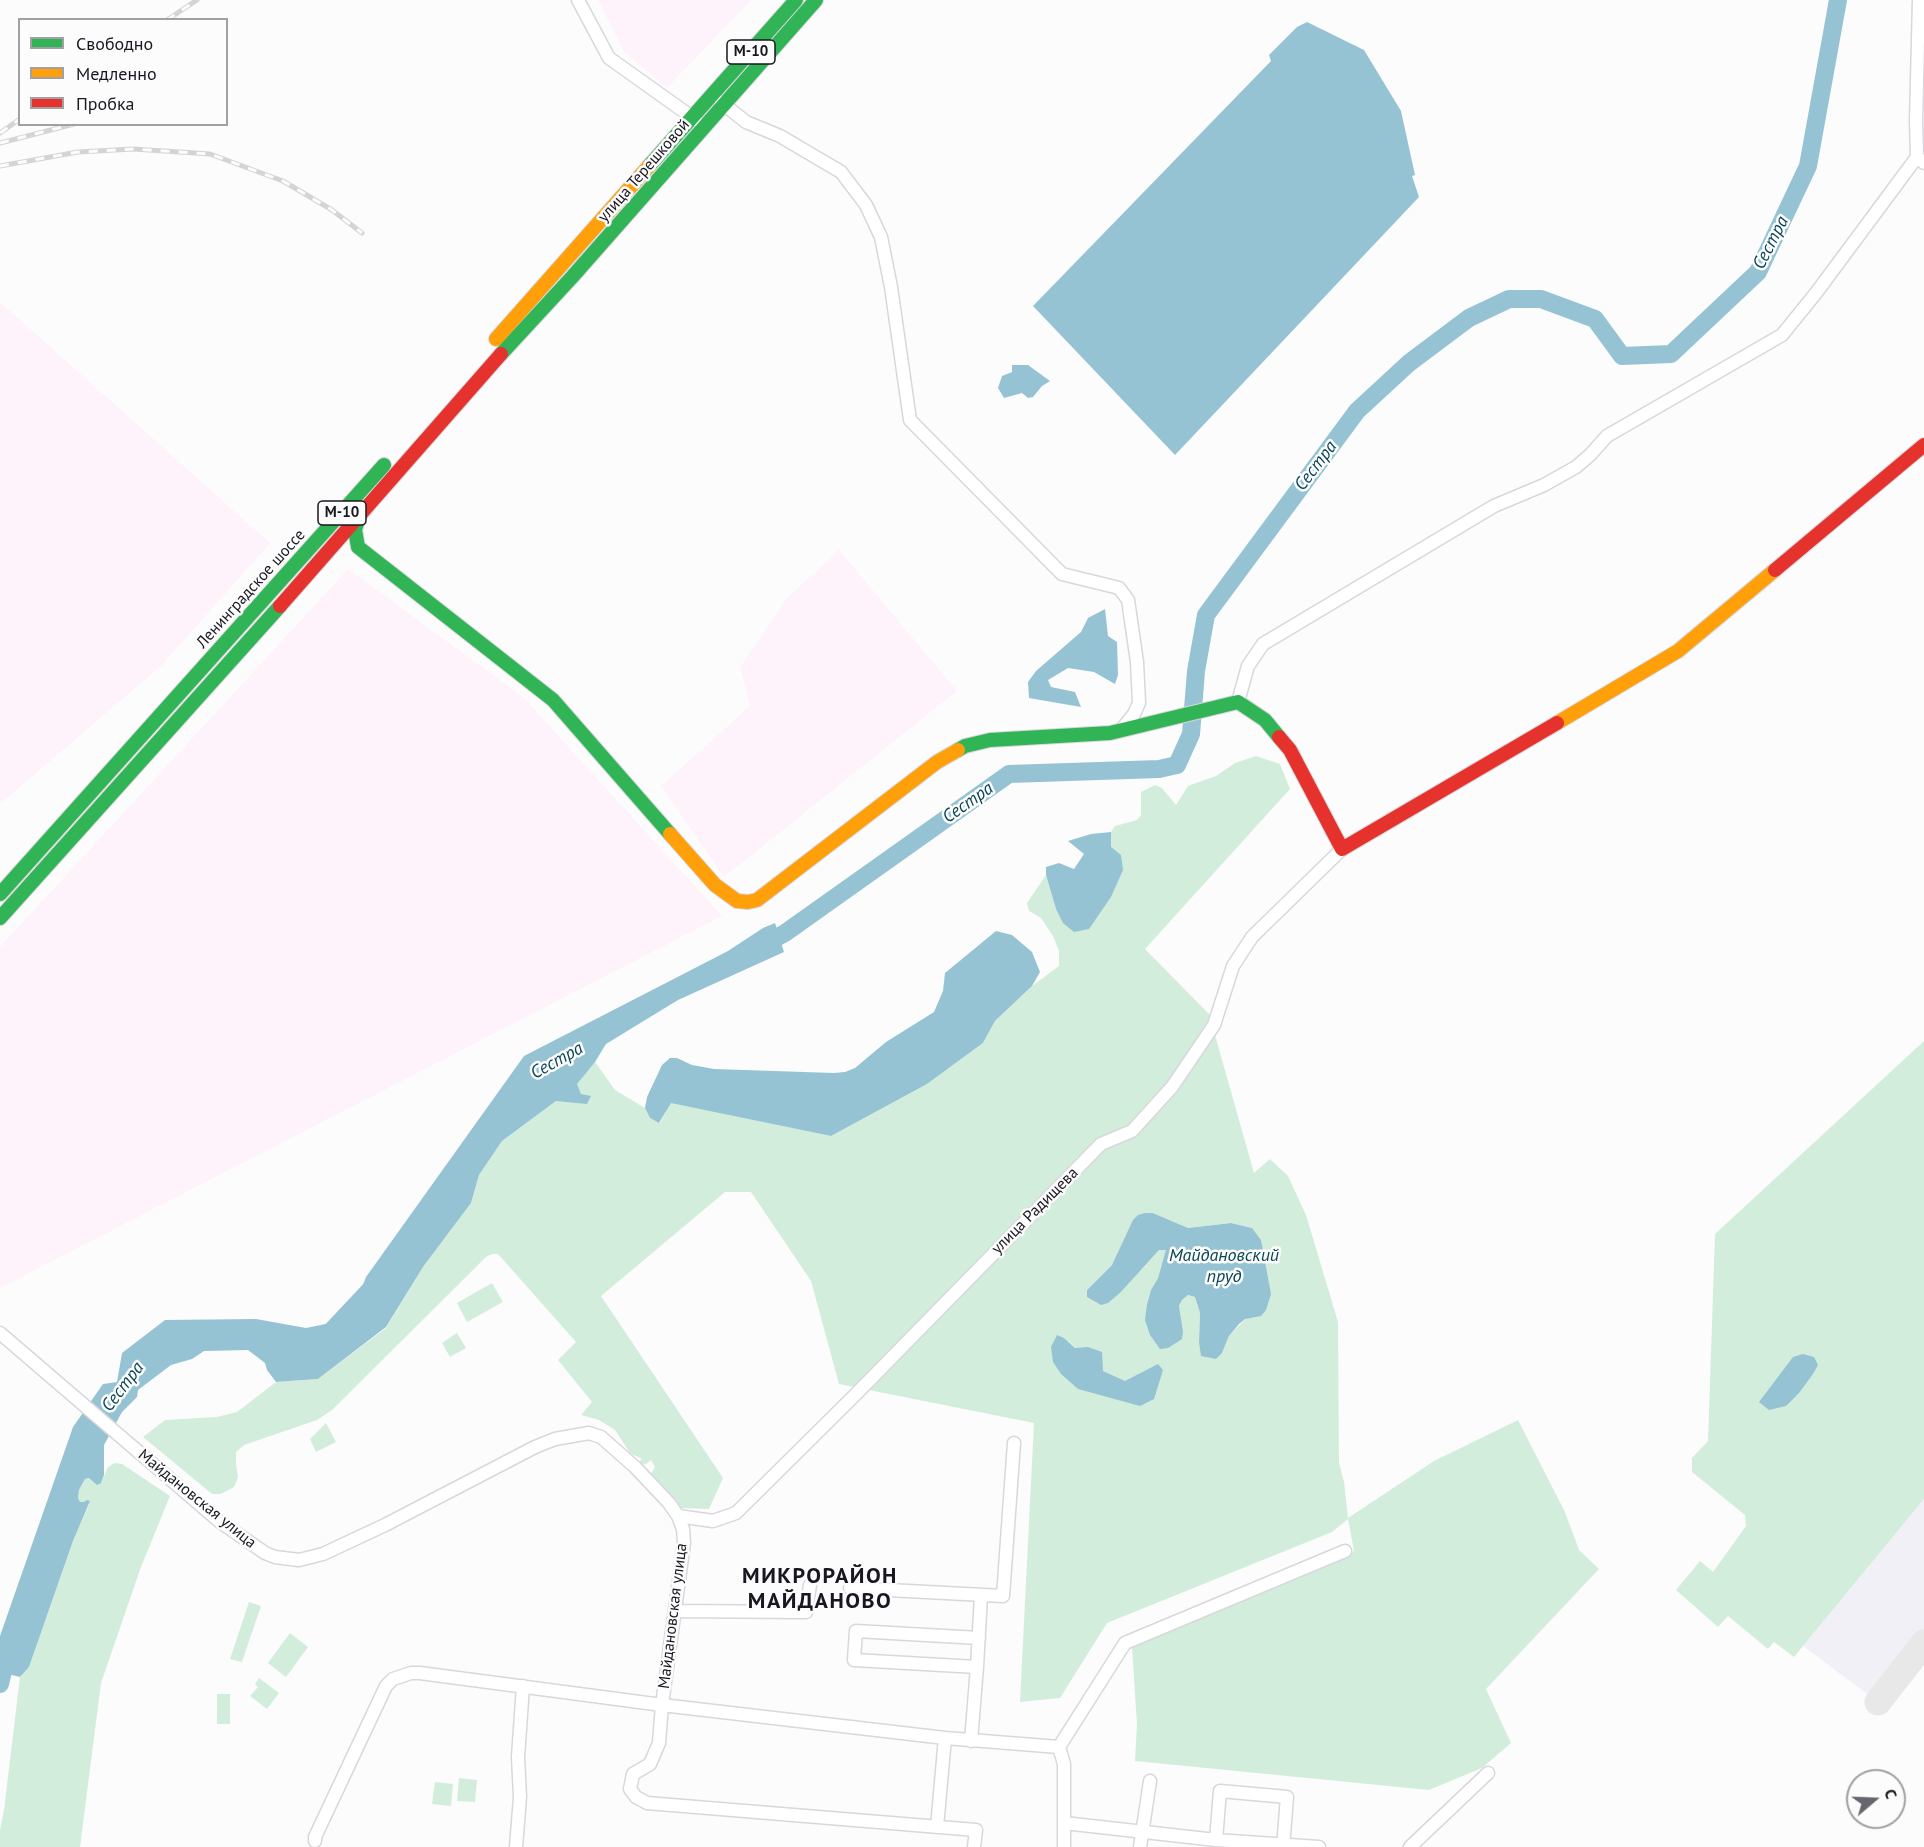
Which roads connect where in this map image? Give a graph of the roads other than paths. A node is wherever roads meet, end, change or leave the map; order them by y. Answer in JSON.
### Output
{"nodes":[{"id":1,"x":578,"y":0,"type":"edge"},
{"id":2,"x":796,"y":0,"type":"edge"},
{"id":3,"x":816,"y":0,"type":"edge"},
{"id":4,"x":1919,"y":0,"type":"edge"},
{"id":5,"x":713,"y":95,"type":"junction"},
{"id":6,"x":724,"y":104,"type":"junction"},
{"id":7,"x":693,"y":117,"type":"junction"},
{"id":8,"x":704,"y":127,"type":"junction"},
{"id":9,"x":1920,"y":160,"type":"edge"},
{"id":10,"x":493,"y":362,"type":"joint"},
{"id":11,"x":437,"y":406,"type":"dead end"},
{"id":12,"x":1924,"y":445,"type":"edge"},
{"id":13,"x":390,"y":458,"type":"dead end"},
{"id":14,"x":359,"y":516,"type":"junction"},
{"id":15,"x":358,"y":548,"type":"junction"},
{"id":16,"x":320,"y":562,"type":"junction"},
{"id":17,"x":1238,"y":702,"type":"junction"},
{"id":18,"x":1125,"y":729,"type":"junction"},
{"id":19,"x":1342,"y":849,"type":"junction"},
{"id":20,"x":0,"y":894,"type":"edge"},
{"id":21,"x":0,"y":918,"type":"edge"},
{"id":22,"x":0,"y":1333,"type":"edge"},
{"id":23,"x":1014,"y":1443,"type":"dead end"},
{"id":24,"x":678,"y":1516,"type":"junction"},
{"id":25,"x":1345,"y":1551,"type":"dead end"},
{"id":26,"x":810,"y":1586,"type":"dead end"},
{"id":27,"x":850,"y":1588,"type":"dead end"},
{"id":28,"x":981,"y":1595,"type":"junction"},
{"id":29,"x":675,"y":1611,"type":"junction"},
{"id":30,"x":979,"y":1638,"type":"junction"},
{"id":31,"x":977,"y":1667,"type":"junction"},
{"id":32,"x":523,"y":1686,"type":"junction"},
{"id":33,"x":662,"y":1705,"type":"junction"},
{"id":34,"x":945,"y":1738,"type":"junction"},
{"id":35,"x":971,"y":1741,"type":"junction"},
{"id":36,"x":1059,"y":1747,"type":"junction"},
{"id":37,"x":1488,"y":1773,"type":"dead end"},
{"id":38,"x":1150,"y":1781,"type":"dead end"},
{"id":39,"x":1064,"y":1823,"type":"junction"},
{"id":40,"x":938,"y":1827,"type":"junction"},
{"id":41,"x":1142,"y":1832,"type":"junction"},
{"id":42,"x":1216,"y":1840,"type":"junction"},
{"id":43,"x":315,"y":1841,"type":"dead end"},
{"id":44,"x":1283,"y":1846,"type":"edge"},
{"id":45,"x":516,"y":1847,"type":"edge"},
{"id":46,"x":974,"y":1847,"type":"edge"},
{"id":47,"x":1064,"y":1847,"type":"edge"},
{"id":48,"x":1140,"y":1847,"type":"edge"},
{"id":49,"x":1319,"y":1847,"type":"edge"},
{"id":50,"x":1410,"y":1847,"type":"edge"}],
"edges":[{"from":1,"to":7,"type":"street"},
{"from":2,"to":5,"type":"main road","name":"улица Терешковой","number":"М-10"},
{"from":3,"to":6,"type":"main road","name":"улица Терешковой","number":"М-10"},
{"from":4,"to":9,"type":"street"},
{"from":5,"to":6,"type":"street"},
{"from":5,"to":7,"type":"main road","name":"улица Терешковой","number":"М-10"},
{"from":6,"to":8,"type":"main road","name":"улица Терешковой","number":"М-10"},
{"from":6,"to":18,"type":"street"},
{"from":7,"to":8,"type":"street"},
{"from":7,"to":11,"type":"main road","name":"улица Терешковой","number":"М-10"},
{"from":8,"to":10,"type":"main road","name":"улица Терешковой","number":"М-10"},
{"from":9,"to":17,"type":"street"},
{"from":10,"to":14,"type":"main road","name":"Ленинградское шоссе","number":"М-10"},
{"from":12,"to":19,"type":"main road"},
{"from":13,"to":20,"type":"main road","name":"Ленинградское шоссе","number":"М-10"},
{"from":14,"to":15,"type":"main road"},
{"from":14,"to":16,"type":"main road","name":"Ленинградское шоссе","number":"М-10"},
{"from":15,"to":16,"type":"street"},
{"from":15,"to":18,"type":"main road"},
{"from":16,"to":21,"type":"main road","name":"Ленинградское шоссе","number":"М-10"},
{"from":17,"to":18,"type":"main road"},
{"from":17,"to":19,"type":"main road"},
{"from":19,"to":24,"type":"street","name":"улица Радищева"},
{"from":22,"to":24,"type":"street","name":"Майдановская улица"},
{"from":23,"to":28,"type":"street"},
{"from":24,"to":29,"type":"street","name":"Майдановская улица"},
{"from":25,"to":36,"type":"street"},
{"from":26,"to":29,"type":"street"},
{"from":27,"to":28,"type":"street"},
{"from":28,"to":30,"type":"street"},
{"from":29,"to":33,"type":"street","name":"Майдановская улица"},
{"from":30,"to":31,"type":"street"},
{"from":30,"to":31,"type":"street"},
{"from":31,"to":35,"type":"street"},
{"from":32,"to":33,"type":"street"},
{"from":32,"to":43,"type":"street"},
{"from":32,"to":45,"type":"street"},
{"from":33,"to":34,"type":"street","name":"Майдановская улица"},
{"from":33,"to":40,"type":"street"},
{"from":34,"to":35,"type":"street","name":"Майдановская улица"},
{"from":34,"to":40,"type":"street"},
{"from":35,"to":36,"type":"street","name":"Майдановская улица"},
{"from":36,"to":39,"type":"street"},
{"from":37,"to":50,"type":"street"},
{"from":38,"to":41,"type":"street"},
{"from":39,"to":41,"type":"street"},
{"from":39,"to":47,"type":"street"},
{"from":40,"to":46,"type":"street"},
{"from":41,"to":42,"type":"street"},
{"from":41,"to":48,"type":"street"},
{"from":42,"to":44,"type":"street"},
{"from":42,"to":44,"type":"street"},
{"from":44,"to":49,"type":"street"}]}
